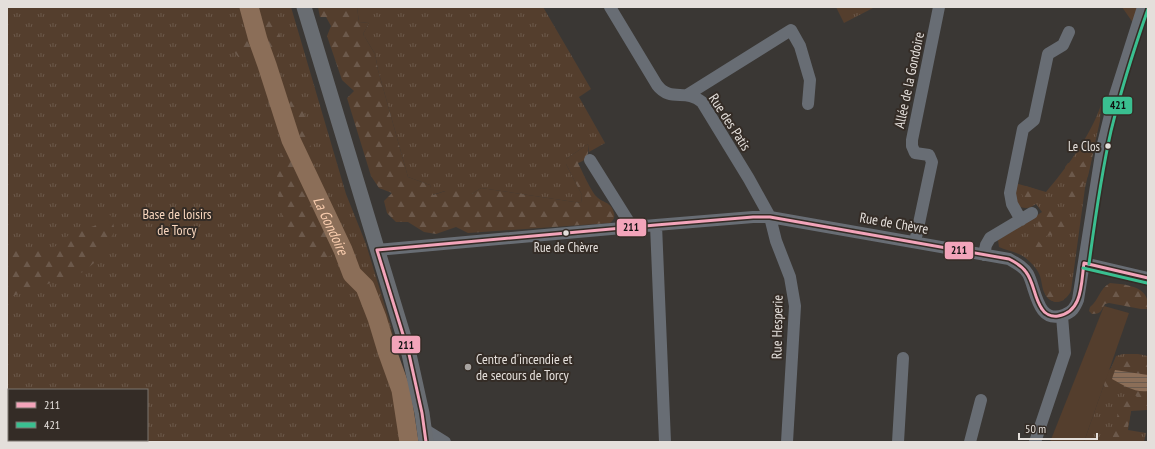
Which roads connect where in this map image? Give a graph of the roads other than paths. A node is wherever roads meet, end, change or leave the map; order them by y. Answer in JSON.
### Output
{"nodes":[{"id":1,"x":304,"y":7,"type":"edge"},
{"id":2,"x":610,"y":7,"type":"edge"},
{"id":3,"x":940,"y":7,"type":"edge"},
{"id":4,"x":1142,"y":7,"type":"edge"},
{"id":5,"x":1069,"y":32,"type":"dead end"},
{"id":6,"x":687,"y":95,"type":"junction"},
{"id":7,"x":808,"y":104,"type":"dead end"},
{"id":8,"x":590,"y":160,"type":"dead end"},
{"id":9,"x":1032,"y":213,"type":"dead end"},
{"id":10,"x":770,"y":217,"type":"junction"},
{"id":11,"x":1021,"y":220,"type":"junction"},
{"id":12,"x":656,"y":225,"type":"junction"},
{"id":13,"x":632,"y":227,"type":"junction"},
{"id":14,"x":915,"y":242,"type":"junction"},
{"id":15,"x":377,"y":250,"type":"junction"},
{"id":16,"x":984,"y":255,"type":"junction"},
{"id":17,"x":1084,"y":263,"type":"junction"},
{"id":18,"x":1148,"y":278,"type":"edge"},
{"id":19,"x":1062,"y":316,"type":"junction"},
{"id":20,"x":903,"y":358,"type":"dead end"},
{"id":21,"x":981,"y":400,"type":"dead end"},
{"id":22,"x":425,"y":435,"type":"edge"},
{"id":23,"x":445,"y":442,"type":"edge"},
{"id":24,"x":665,"y":442,"type":"edge"},
{"id":25,"x":786,"y":442,"type":"edge"},
{"id":26,"x":898,"y":442,"type":"edge"},
{"id":27,"x":970,"y":442,"type":"edge"},
{"id":28,"x":1035,"y":442,"type":"edge"}],
"edges":[{"from":1,"to":15,"type":"main road"},
{"from":2,"to":6,"type":"street","name":"Rue des Patis"},
{"from":3,"to":14,"type":"street","name":"Allée de la Gondoire"},
{"from":4,"to":17,"type":"street"},
{"from":5,"to":11,"type":"street"},
{"from":6,"to":7,"type":"street"},
{"from":6,"to":10,"type":"street","name":"Rue des Patis"},
{"from":8,"to":13,"type":"street"},
{"from":9,"to":11,"type":"street"},
{"from":10,"to":12,"type":"street","name":"Rue de Chèvre"},
{"from":10,"to":14,"type":"street","name":"Rue de Chèvre"},
{"from":10,"to":25,"type":"street","name":"Rue Hesperie"},
{"from":11,"to":16,"type":"street"},
{"from":12,"to":13,"type":"street","name":"Rue de Chèvre"},
{"from":12,"to":24,"type":"street"},
{"from":13,"to":15,"type":"street","name":"Rue de Chèvre"},
{"from":14,"to":16,"type":"street","name":"Rue de Chèvre"},
{"from":15,"to":22,"type":"main road"},
{"from":16,"to":19,"type":"street","name":"Rue de Chèvre"},
{"from":17,"to":18,"type":"street"},
{"from":17,"to":19,"type":"street"},
{"from":19,"to":28,"type":"street"},
{"from":20,"to":26,"type":"street"},
{"from":21,"to":27,"type":"street"},
{"from":22,"to":23,"type":"street"}]}
